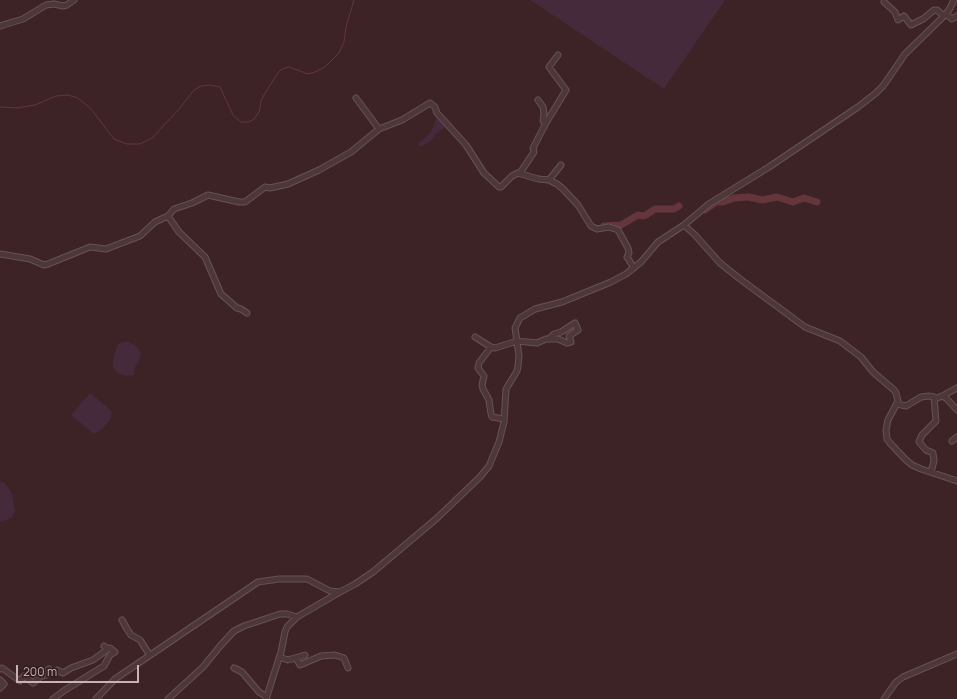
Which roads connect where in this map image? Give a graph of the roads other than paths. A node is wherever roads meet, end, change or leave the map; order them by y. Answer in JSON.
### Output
{"nodes":[{"id":1,"x":74,"y":0,"type":"edge"},
{"id":2,"x":954,"y":0,"type":"edge"},
{"id":3,"x":884,"y":2,"type":"dead end"},
{"id":4,"x":945,"y":15,"type":"junction"},
{"id":5,"x":957,"y":16,"type":"edge"},
{"id":6,"x":0,"y":26,"type":"edge"},
{"id":7,"x":558,"y":54,"type":"dead end"},
{"id":8,"x":356,"y":98,"type":"dead end"},
{"id":9,"x":538,"y":100,"type":"dead end"},
{"id":10,"x":546,"y":123,"type":"junction"},
{"id":11,"x":379,"y":129,"type":"junction"},
{"id":12,"x":561,"y":165,"type":"dead end"},
{"id":13,"x":520,"y":173,"type":"junction"},
{"id":14,"x":549,"y":180,"type":"junction"},
{"id":15,"x":168,"y":216,"type":"junction"},
{"id":16,"x":684,"y":225,"type":"junction"},
{"id":17,"x":0,"y":254,"type":"edge"},
{"id":18,"x":634,"y":268,"type":"junction"},
{"id":19,"x":247,"y":313,"type":"dead end"},
{"id":20,"x":475,"y":337,"type":"dead end"},
{"id":21,"x":549,"y":339,"type":"junction"},
{"id":22,"x":517,"y":341,"type":"junction"},
{"id":23,"x":491,"y":347,"type":"junction"},
{"id":24,"x":957,"y":388,"type":"edge"},
{"id":25,"x":942,"y":396,"type":"junction"},
{"id":26,"x":935,"y":400,"type":"junction"},
{"id":27,"x":897,"y":404,"type":"junction"},
{"id":28,"x":957,"y":410,"type":"edge"},
{"id":29,"x":504,"y":419,"type":"junction"},
{"id":30,"x":957,"y":437,"type":"edge"},
{"id":31,"x":952,"y":441,"type":"dead end"},
{"id":32,"x":931,"y":472,"type":"junction"},
{"id":33,"x":957,"y":481,"type":"edge"},
{"id":34,"x":340,"y":592,"type":"junction"},
{"id":35,"x":297,"y":617,"type":"junction"},
{"id":36,"x":122,"y":620,"type":"dead end"},
{"id":37,"x":149,"y":654,"type":"junction"},
{"id":38,"x":957,"y":654,"type":"edge"},
{"id":39,"x":305,"y":655,"type":"dead end"},
{"id":40,"x":279,"y":657,"type":"junction"},
{"id":41,"x":296,"y":658,"type":"junction"},
{"id":42,"x":234,"y":668,"type":"dead end"},
{"id":43,"x":348,"y":668,"type":"dead end"},
{"id":44,"x":0,"y":669,"type":"edge"},
{"id":45,"x":49,"y":669,"type":"dead end"},
{"id":46,"x":42,"y":676,"type":"junction"},
{"id":47,"x":0,"y":680,"type":"edge"},
{"id":48,"x":0,"y":688,"type":"edge"},
{"id":49,"x":266,"y":698,"type":"edge"},
{"id":50,"x":53,"y":699,"type":"edge"},
{"id":51,"x":96,"y":699,"type":"edge"},
{"id":52,"x":168,"y":699,"type":"edge"},
{"id":53,"x":884,"y":699,"type":"edge"}],
"edges":[{"from":1,"to":6,"type":"street"},
{"from":2,"to":4,"type":"street"},
{"from":3,"to":4,"type":"street"},
{"from":4,"to":5,"type":"street"},
{"from":4,"to":16,"type":"street"},
{"from":7,"to":10,"type":"street"},
{"from":8,"to":11,"type":"street"},
{"from":9,"to":10,"type":"street"},
{"from":10,"to":13,"type":"street"},
{"from":11,"to":13,"type":"street"},
{"from":11,"to":15,"type":"street"},
{"from":12,"to":14,"type":"street"},
{"from":13,"to":14,"type":"street"},
{"from":14,"to":18,"type":"street"},
{"from":15,"to":17,"type":"street"},
{"from":15,"to":19,"type":"street"},
{"from":16,"to":18,"type":"street"},
{"from":16,"to":27,"type":"street"},
{"from":18,"to":22,"type":"street"},
{"from":20,"to":23,"type":"street"},
{"from":21,"to":21,"type":"street"},
{"from":21,"to":22,"type":"street"},
{"from":22,"to":23,"type":"street"},
{"from":22,"to":29,"type":"street"},
{"from":23,"to":29,"type":"street"},
{"from":24,"to":25,"type":"street"},
{"from":25,"to":26,"type":"street"},
{"from":25,"to":28,"type":"street"},
{"from":26,"to":27,"type":"street"},
{"from":26,"to":32,"type":"street"},
{"from":27,"to":32,"type":"street"},
{"from":29,"to":34,"type":"street"},
{"from":30,"to":31,"type":"street"},
{"from":32,"to":33,"type":"street"},
{"from":34,"to":35,"type":"street"},
{"from":34,"to":37,"type":"street"},
{"from":35,"to":40,"type":"street"},
{"from":35,"to":52,"type":"street"},
{"from":36,"to":37,"type":"street"},
{"from":37,"to":51,"type":"street"},
{"from":38,"to":53,"type":"street"},
{"from":39,"to":41,"type":"street"},
{"from":40,"to":41,"type":"street"},
{"from":40,"to":49,"type":"street"},
{"from":41,"to":43,"type":"street"},
{"from":42,"to":49,"type":"street"},
{"from":44,"to":46,"type":"street"},
{"from":45,"to":46,"type":"street"},
{"from":46,"to":50,"type":"street"},
{"from":47,"to":48,"type":"street"}]}
